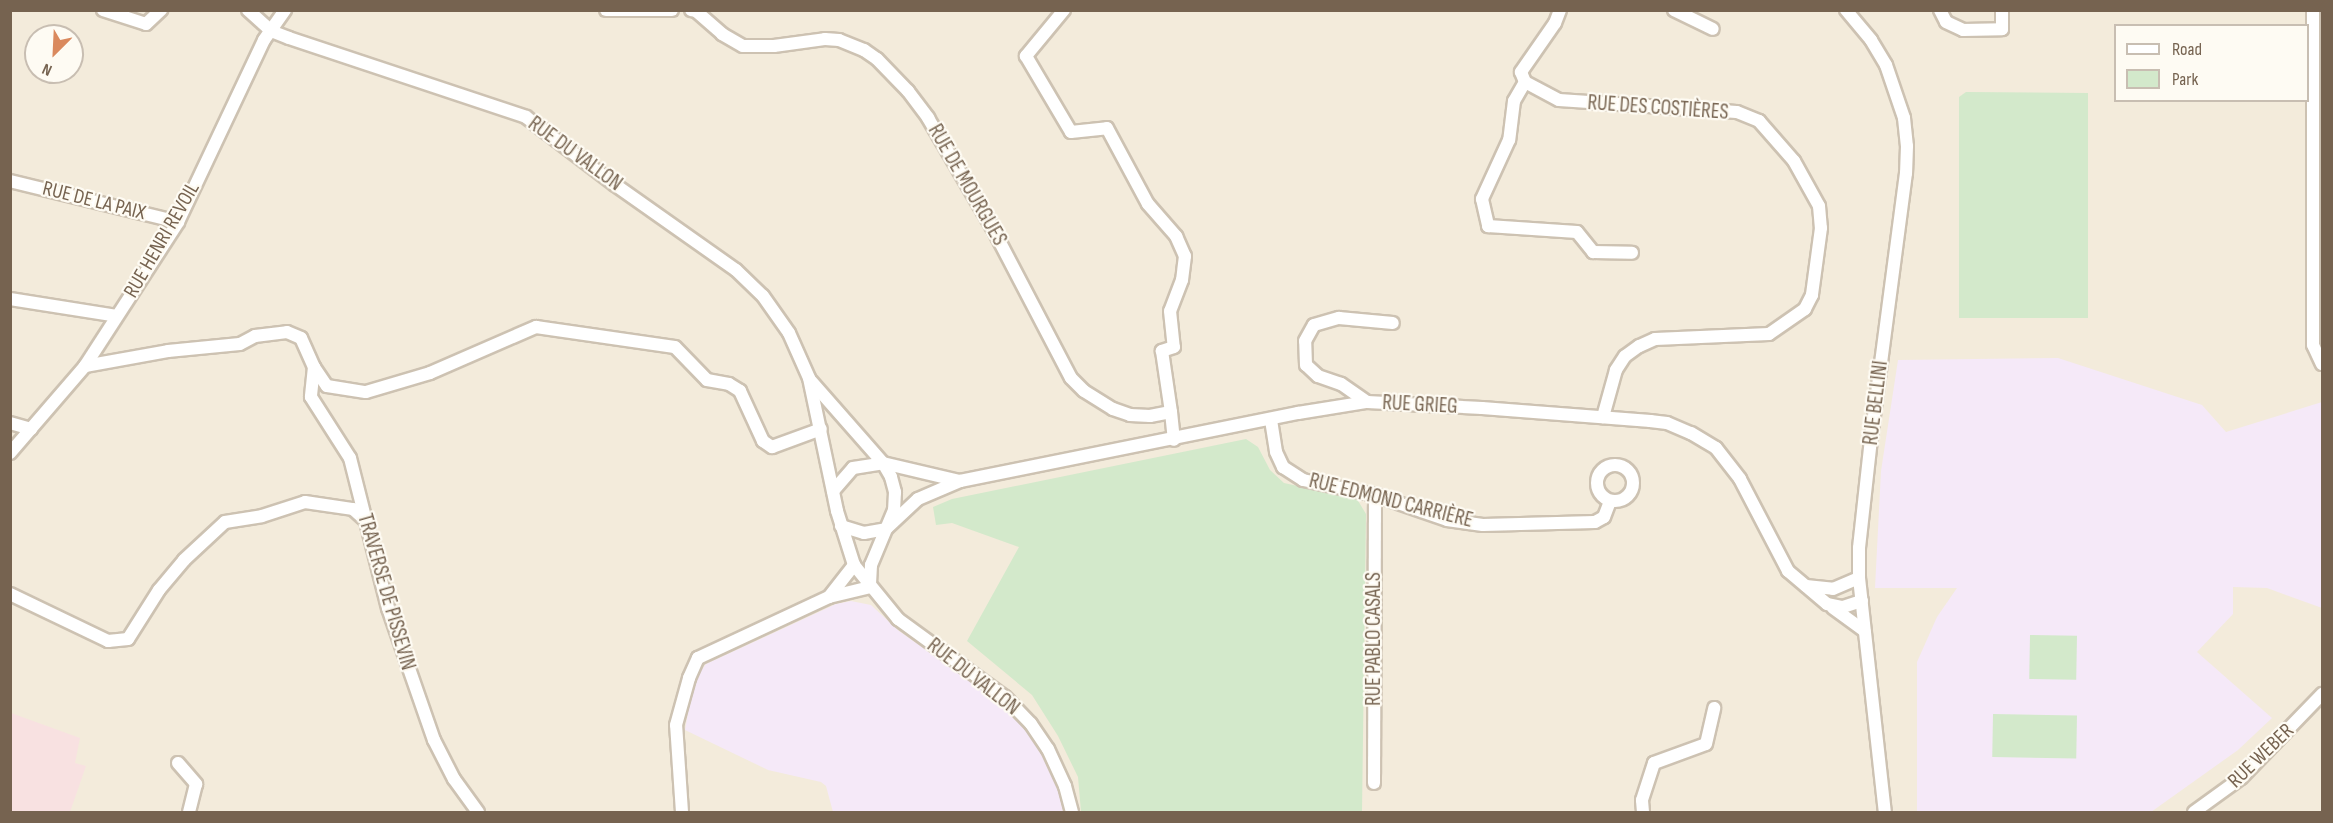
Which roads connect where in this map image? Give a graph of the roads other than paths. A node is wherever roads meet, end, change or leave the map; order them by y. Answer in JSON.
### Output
{"nodes":[{"id":1,"x":103,"y":10,"type":"edge"},
{"id":2,"x":161,"y":10,"type":"edge"},
{"id":3,"x":248,"y":10,"type":"edge"},
{"id":4,"x":285,"y":10,"type":"edge"},
{"id":5,"x":606,"y":10,"type":"edge"},
{"id":6,"x":672,"y":10,"type":"edge"},
{"id":7,"x":691,"y":10,"type":"edge"},
{"id":8,"x":1064,"y":10,"type":"edge"},
{"id":9,"x":1560,"y":10,"type":"edge"},
{"id":10,"x":1674,"y":10,"type":"edge"},
{"id":11,"x":1846,"y":10,"type":"edge"},
{"id":12,"x":1940,"y":10,"type":"edge"},
{"id":13,"x":2002,"y":10,"type":"edge"},
{"id":14,"x":2313,"y":10,"type":"edge"},
{"id":15,"x":1713,"y":29,"type":"dead end"},
{"id":16,"x":271,"y":31,"type":"junction"},
{"id":17,"x":1525,"y":82,"type":"junction"},
{"id":18,"x":10,"y":181,"type":"edge"},
{"id":19,"x":178,"y":222,"type":"junction"},
{"id":20,"x":1632,"y":253,"type":"dead end"},
{"id":21,"x":10,"y":299,"type":"edge"},
{"id":22,"x":117,"y":316,"type":"junction"},
{"id":23,"x":1393,"y":323,"type":"dead end"},
{"id":24,"x":2322,"y":364,"type":"edge"},
{"id":25,"x":85,"y":366,"type":"junction"},
{"id":26,"x":314,"y":367,"type":"junction"},
{"id":27,"x":809,"y":378,"type":"junction"},
{"id":28,"x":1366,"y":402,"type":"junction"},
{"id":29,"x":1171,"y":412,"type":"junction"},
{"id":30,"x":1604,"y":417,"type":"junction"},
{"id":31,"x":1271,"y":420,"type":"junction"},
{"id":32,"x":10,"y":423,"type":"edge"},
{"id":33,"x":31,"y":429,"type":"junction"},
{"id":34,"x":821,"y":429,"type":"junction"},
{"id":35,"x":1174,"y":440,"type":"junction"},
{"id":36,"x":10,"y":453,"type":"edge"},
{"id":37,"x":883,"y":463,"type":"junction"},
{"id":38,"x":960,"y":481,"type":"junction"},
{"id":39,"x":833,"y":491,"type":"junction"},
{"id":40,"x":1375,"y":495,"type":"junction"},
{"id":41,"x":1610,"y":501,"type":"dead end"},
{"id":42,"x":364,"y":519,"type":"junction"},
{"id":43,"x":841,"y":526,"type":"junction"},
{"id":44,"x":886,"y":529,"type":"junction"},
{"id":45,"x":854,"y":565,"type":"junction"},
{"id":46,"x":1859,"y":578,"type":"junction"},
{"id":47,"x":1804,"y":586,"type":"junction"},
{"id":48,"x":870,"y":587,"type":"junction"},
{"id":49,"x":10,"y":594,"type":"edge"},
{"id":50,"x":829,"y":597,"type":"junction"},
{"id":51,"x":1862,"y":601,"type":"junction"},
{"id":52,"x":1827,"y":604,"type":"junction"},
{"id":53,"x":1865,"y":631,"type":"junction"},
{"id":54,"x":2322,"y":694,"type":"edge"},
{"id":55,"x":1714,"y":708,"type":"dead end"},
{"id":56,"x":178,"y":763,"type":"dead end"},
{"id":57,"x":1374,"y":783,"type":"dead end"},
{"id":58,"x":189,"y":813,"type":"edge"},
{"id":59,"x":478,"y":813,"type":"edge"},
{"id":60,"x":682,"y":813,"type":"edge"},
{"id":61,"x":1072,"y":813,"type":"edge"},
{"id":62,"x":1643,"y":813,"type":"edge"},
{"id":63,"x":1885,"y":813,"type":"edge"},
{"id":64,"x":2194,"y":813,"type":"edge"}],
"edges":[{"from":1,"to":2,"type":"street"},
{"from":3,"to":16,"type":"street"},
{"from":4,"to":16,"type":"street","name":"RUE HENRI REVOIL"},
{"from":5,"to":6,"type":"street"},
{"from":7,"to":29,"type":"street","name":"RUE DE MOURGUES"},
{"from":8,"to":29,"type":"street"},
{"from":9,"to":17,"type":"street"},
{"from":10,"to":15,"type":"street"},
{"from":11,"to":46,"type":"street","name":"RUE BELLINI"},
{"from":12,"to":13,"type":"street"},
{"from":14,"to":24,"type":"street"},
{"from":16,"to":19,"type":"street","name":"RUE HENRI REVOIL"},
{"from":16,"to":27,"type":"street","name":"RUE DU VALLON"},
{"from":17,"to":20,"type":"street"},
{"from":17,"to":30,"type":"street","name":"RUE DES COSTIÈRES"},
{"from":18,"to":19,"type":"street","name":"RUE DE LA PAIX"},
{"from":19,"to":22,"type":"street","name":"RUE HENRI REVOIL"},
{"from":21,"to":22,"type":"street"},
{"from":22,"to":25,"type":"street","name":"RUE HENRI REVOIL"},
{"from":23,"to":28,"type":"street"},
{"from":25,"to":26,"type":"street"},
{"from":25,"to":33,"type":"street","name":"RUE HENRI REVOIL"},
{"from":26,"to":34,"type":"street"},
{"from":26,"to":42,"type":"street","name":"TRAVERSE DE PISSEVIN"},
{"from":27,"to":34,"type":"street","name":"RUE DU VALLON"},
{"from":27,"to":37,"type":"street","name":"RUE DU VALLON"},
{"from":28,"to":30,"type":"street","name":"RUE GRIEG"},
{"from":28,"to":31,"type":"street","name":"RUE GRIEG"},
{"from":29,"to":35,"type":"street"},
{"from":30,"to":47,"type":"street","name":"RUE GRIEG"},
{"from":31,"to":35,"type":"street","name":"RUE GRIEG"},
{"from":31,"to":40,"type":"street","name":"RUE EDMOND CARRIÈRE"},
{"from":32,"to":33,"type":"street"},
{"from":33,"to":36,"type":"street","name":"RUE HENRI REVOIL"},
{"from":34,"to":39,"type":"street","name":"RUE DU VALLON"},
{"from":35,"to":38,"type":"street","name":"RUE GRIEG"},
{"from":37,"to":38,"type":"street","name":"RUE GRIEG"},
{"from":37,"to":39,"type":"street","name":"RUE GRIEG"},
{"from":37,"to":44,"type":"street","name":"RUE DU VALLON"},
{"from":38,"to":44,"type":"street","name":"RUE GRIEG"},
{"from":39,"to":43,"type":"street","name":"RUE DU VALLON"},
{"from":40,"to":41,"type":"street","name":"RUE EDMOND CARRIÈRE"},
{"from":40,"to":57,"type":"street","name":"RUE PABLO CASALS"},
{"from":42,"to":49,"type":"street"},
{"from":42,"to":59,"type":"street","name":"TRAVERSE DE PISSEVIN"},
{"from":43,"to":44,"type":"street"},
{"from":43,"to":45,"type":"street","name":"RUE DU VALLON"},
{"from":44,"to":48,"type":"street","name":"RUE DU VALLON"},
{"from":45,"to":48,"type":"street","name":"RUE DU VALLON"},
{"from":45,"to":50,"type":"street"},
{"from":46,"to":47,"type":"street"},
{"from":46,"to":51,"type":"street","name":"RUE BELLINI"},
{"from":47,"to":52,"type":"street","name":"RUE GRIEG"},
{"from":48,"to":50,"type":"street"},
{"from":48,"to":61,"type":"street","name":"RUE DU VALLON"},
{"from":50,"to":60,"type":"street"},
{"from":51,"to":52,"type":"street"},
{"from":51,"to":53,"type":"street","name":"RUE BELLINI"},
{"from":52,"to":53,"type":"street","name":"RUE GRIEG"},
{"from":53,"to":63,"type":"street","name":"RUE BELLINI"},
{"from":54,"to":64,"type":"street","name":"RUE WEBER"},
{"from":55,"to":62,"type":"street"},
{"from":56,"to":58,"type":"street"}]}
